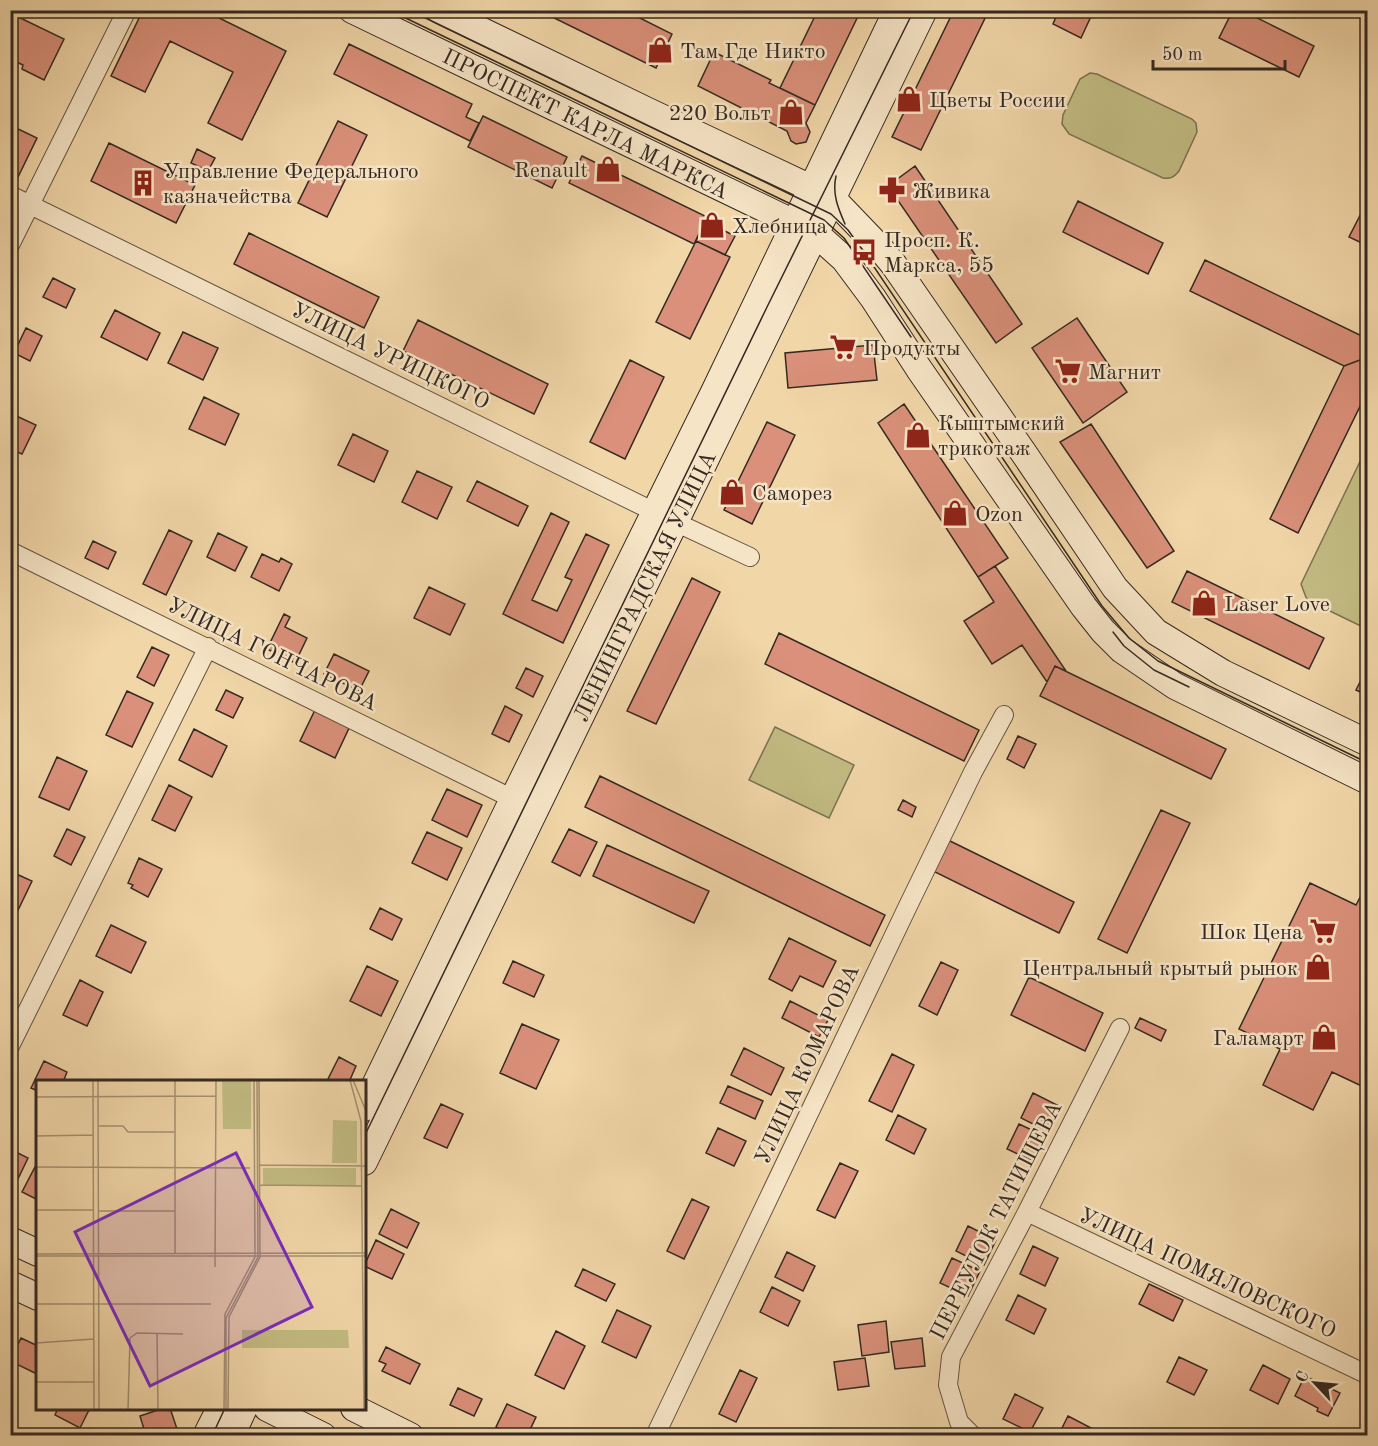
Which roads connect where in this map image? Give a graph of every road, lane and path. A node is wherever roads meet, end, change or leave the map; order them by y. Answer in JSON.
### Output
{"nodes":[{"id":1,"x":127,"y":10,"type":"edge"},
{"id":2,"x":352,"y":10,"type":"edge"},
{"id":3,"x":440,"y":10,"type":"edge"},
{"id":4,"x":897,"y":10,"type":"edge"},
{"id":5,"x":924,"y":10,"type":"edge"},
{"id":6,"x":822,"y":193,"type":"junction"},
{"id":7,"x":10,"y":195,"type":"edge"},
{"id":8,"x":29,"y":204,"type":"junction"},
{"id":9,"x":805,"y":228,"type":"junction"},
{"id":10,"x":10,"y":245,"type":"edge"},
{"id":11,"x":665,"y":517,"type":"junction"},
{"id":12,"x":10,"y":551,"type":"edge"},
{"id":13,"x":750,"y":557,"type":"dead end"},
{"id":14,"x":208,"y":647,"type":"junction"},
{"id":15,"x":1004,"y":715,"type":"dead end"},
{"id":16,"x":1368,"y":743,"type":"edge"},
{"id":17,"x":1368,"y":781,"type":"edge"},
{"id":18,"x":513,"y":799,"type":"junction"},
{"id":19,"x":1120,"y":1028,"type":"dead end"},
{"id":20,"x":10,"y":1046,"type":"edge"},
{"id":21,"x":366,"y":1104,"type":"edge"},
{"id":22,"x":366,"y":1158,"type":"edge"},
{"id":23,"x":1027,"y":1212,"type":"junction"},
{"id":24,"x":10,"y":1240,"type":"edge"},
{"id":25,"x":36,"y":1252,"type":"edge"},
{"id":26,"x":10,"y":1284,"type":"edge"},
{"id":27,"x":36,"y":1296,"type":"edge"},
{"id":28,"x":1368,"y":1375,"type":"edge"},
{"id":29,"x":219,"y":1410,"type":"edge"},
{"id":30,"x":243,"y":1410,"type":"edge"},
{"id":31,"x":271,"y":1410,"type":"edge"},
{"id":32,"x":358,"y":1410,"type":"edge"},
{"id":33,"x":206,"y":1436,"type":"edge"},
{"id":34,"x":231,"y":1436,"type":"edge"},
{"id":35,"x":323,"y":1436,"type":"edge"},
{"id":36,"x":410,"y":1436,"type":"edge"},
{"id":37,"x":655,"y":1436,"type":"edge"},
{"id":38,"x":973,"y":1436,"type":"edge"}],
"edges":[{"from":1,"to":8,"type":"street"},
{"from":2,"to":9,"type":"main road","name":"ПРОСПЕКТ КАРЛА МАРКСА"},
{"from":3,"to":6,"type":"main road","name":"ПРОСПЕКТ КАРЛА МАРКСА"},
{"from":4,"to":6,"type":"main road","name":"ЛЕНИНГРАДСКАЯ УЛИЦА"},
{"from":5,"to":6,"type":"main road","name":"ЛЕНИНГРАДСКАЯ УЛИЦА"},
{"from":6,"to":9,"type":"main road","name":"ЛЕНИНГРАДСКАЯ УЛИЦА"},
{"from":6,"to":16,"type":"main road","name":"ПРОСПЕКТ КАРЛА МАРКСА"},
{"from":7,"to":8,"type":"street","name":"УЛИЦА УРИЦКОГО"},
{"from":8,"to":10,"type":"street"},
{"from":8,"to":11,"type":"street","name":"УЛИЦА УРИЦКОГО"},
{"from":9,"to":11,"type":"main road","name":"ЛЕНИНГРАДСКАЯ УЛИЦА"},
{"from":9,"to":17,"type":"main road","name":"ПРОСПЕКТ КАРЛА МАРКСА"},
{"from":11,"to":13,"type":"street","name":"УЛИЦА УРИЦКОГО"},
{"from":11,"to":18,"type":"main road","name":"ЛЕНИНГРАДСКАЯ УЛИЦА"},
{"from":11,"to":22,"type":"main road","name":"ЛЕНИНГРАДСКАЯ УЛИЦА"},
{"from":12,"to":14,"type":"street","name":"УЛИЦА ГОНЧАРОВА"},
{"from":14,"to":18,"type":"street","name":"УЛИЦА ГОНЧАРОВА"},
{"from":14,"to":20,"type":"street"},
{"from":15,"to":37,"type":"street","name":"УЛИЦА КОМАРОВА"},
{"from":18,"to":21,"type":"main road","name":"ЛЕНИНГРАДСКАЯ УЛИЦА"},
{"from":19,"to":23,"type":"street","name":"ПЕРЕУЛОК ТАТИЩЕВА"},
{"from":23,"to":28,"type":"street","name":"УЛИЦА ПОМЯЛОВСКОГО"},
{"from":23,"to":38,"type":"street","name":"ПЕРЕУЛОК ТАТИЩЕВА"},
{"from":24,"to":25,"type":"main road"},
{"from":26,"to":27,"type":"main road"},
{"from":29,"to":33,"type":"main road"},
{"from":30,"to":34,"type":"main road"},
{"from":31,"to":35,"type":"main road"},
{"from":32,"to":36,"type":"main road"}]}
